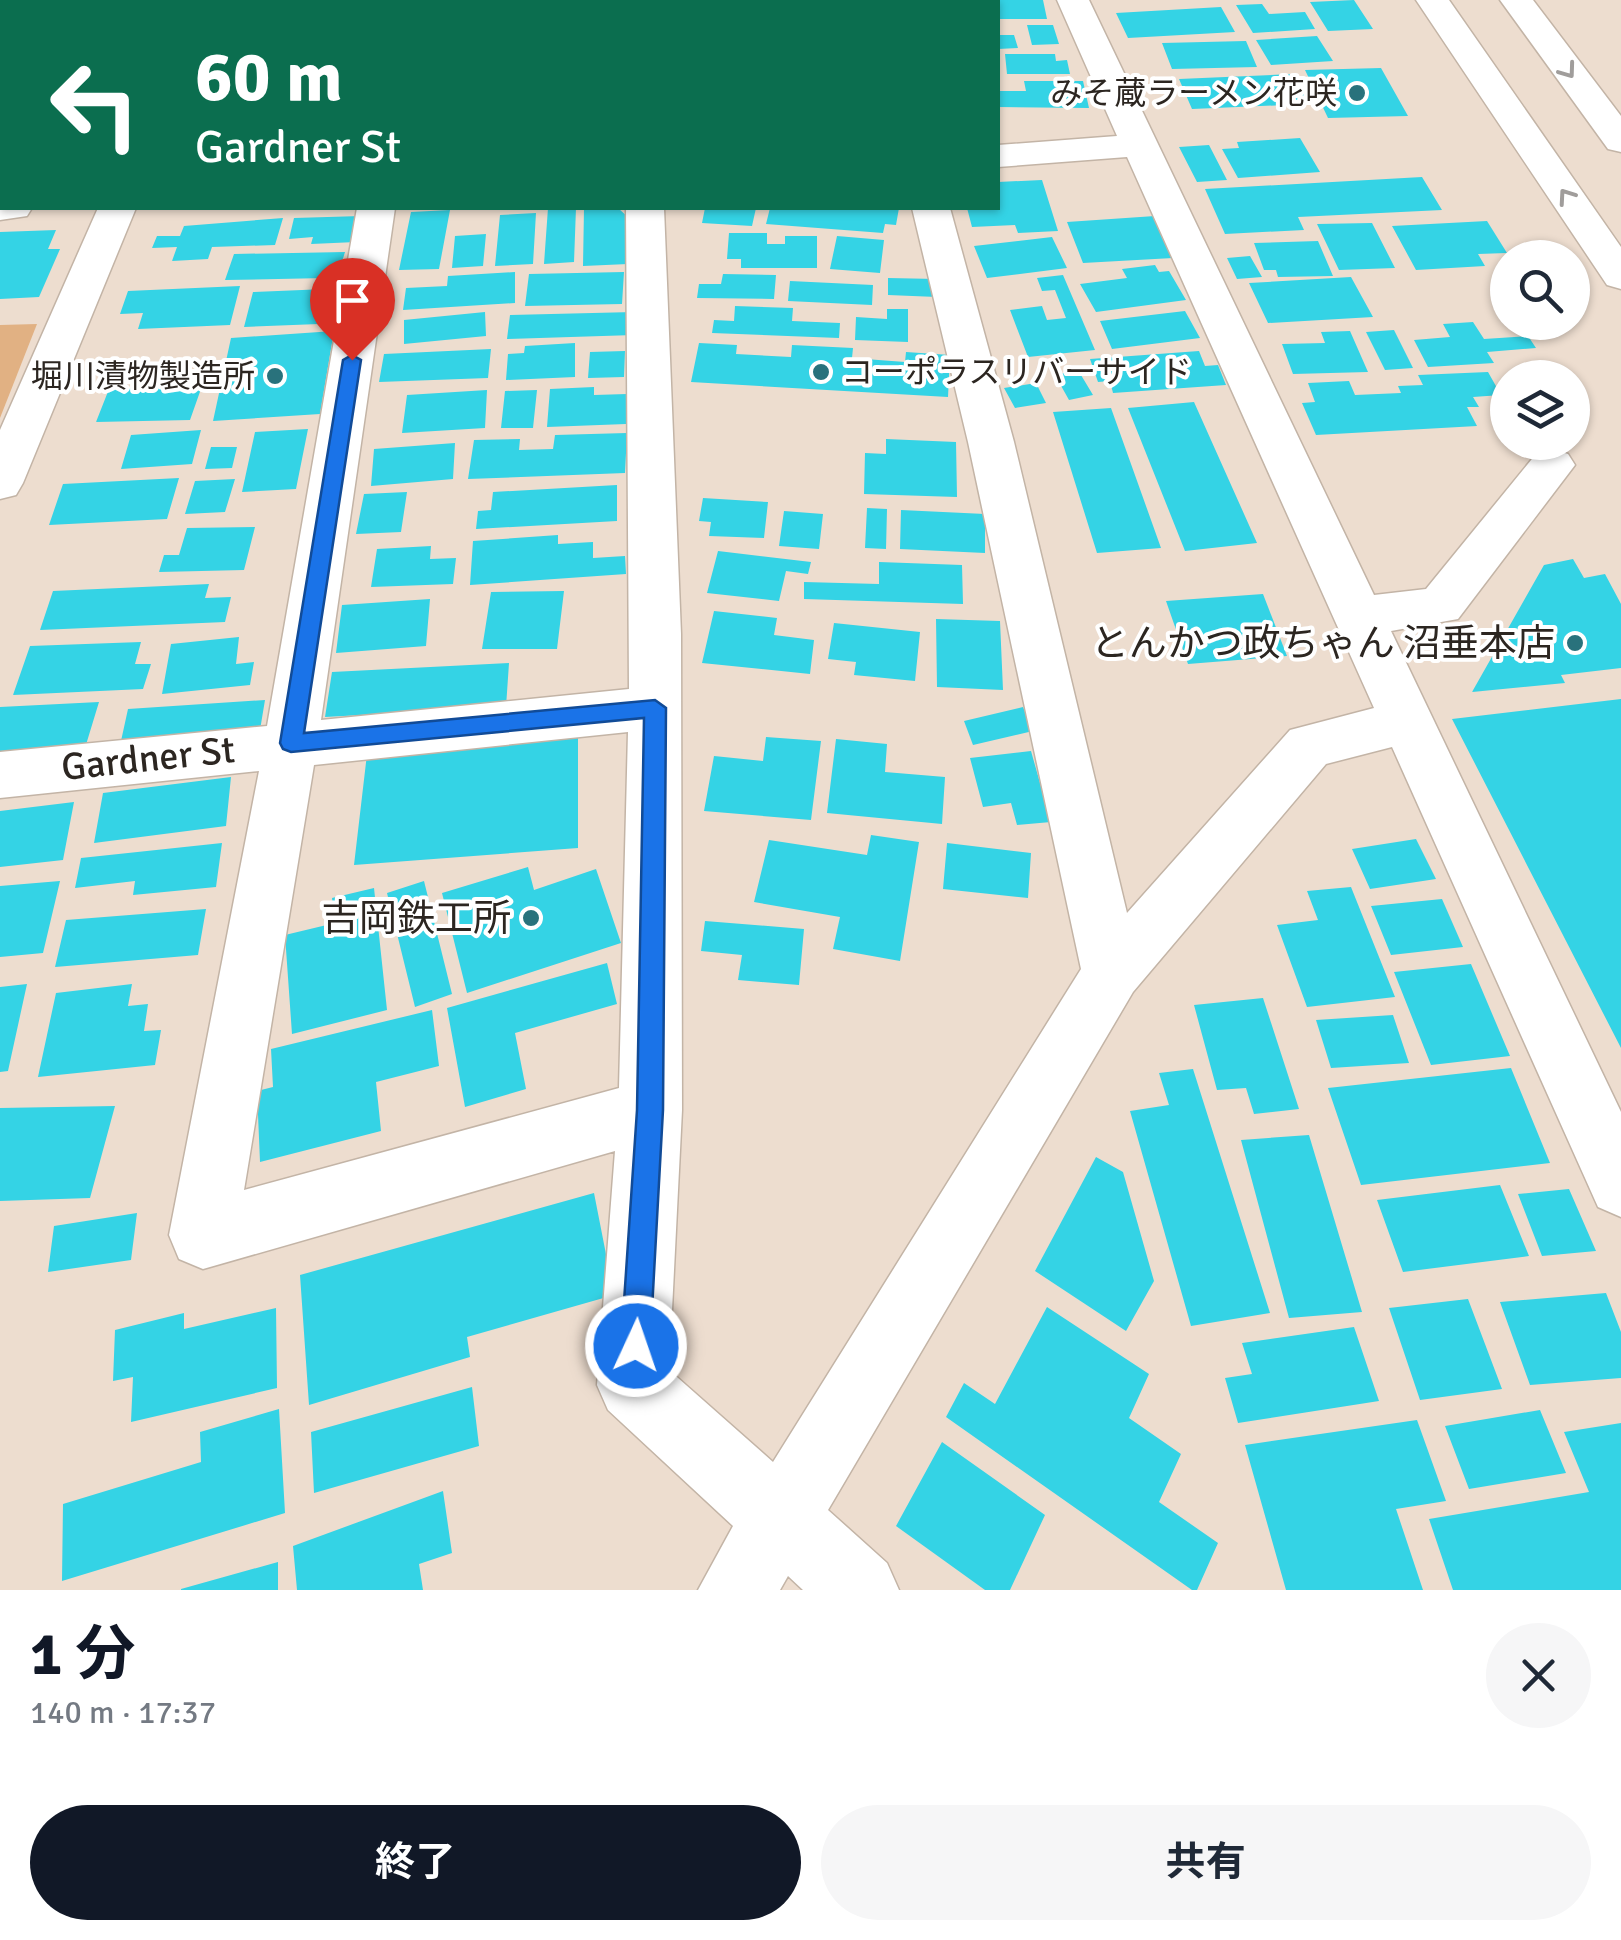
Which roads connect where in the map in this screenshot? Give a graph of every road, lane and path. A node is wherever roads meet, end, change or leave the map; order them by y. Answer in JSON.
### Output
{"nodes":[{"id":1,"x":1073,"y":0,"type":"edge"},
{"id":2,"x":1432,"y":0,"type":"edge"},
{"id":3,"x":1516,"y":0,"type":"edge"},
{"id":4,"x":1621,"y":141,"type":"edge"},
{"id":5,"x":1138,"y":145,"type":"junction"},
{"id":6,"x":1000,"y":156,"type":"edge"},
{"id":7,"x":116,"y":210,"type":"edge"},
{"id":8,"x":376,"y":210,"type":"edge"},
{"id":9,"x":646,"y":210,"type":"edge"},
{"id":10,"x":932,"y":210,"type":"edge"},
{"id":11,"x":1621,"y":276,"type":"edge"},
{"id":12,"x":1552,"y":465,"type":"dead end"},
{"id":13,"x":0,"y":484,"type":"edge"},
{"id":14,"x":1358,"y":616,"type":"junction"},
{"id":15,"x":655,"y":708,"type":"junction"},
{"id":16,"x":1406,"y":722,"type":"junction"},
{"id":17,"x":291,"y":743,"type":"junction"},
{"id":18,"x":0,"y":775,"type":"edge"},
{"id":19,"x":1112,"y":973,"type":"junction"},
{"id":20,"x":650,"y":1110,"type":"junction"},
{"id":21,"x":1621,"y":1184,"type":"edge"},
{"id":22,"x":782,"y":1518,"type":"junction"},
{"id":23,"x":737,"y":1590,"type":"edge"},
{"id":24,"x":860,"y":1590,"type":"edge"}],
"edges":[{"from":1,"to":5,"type":"street"},
{"from":11,"to":2,"type":"street","one_way":true},
{"from":3,"to":4,"type":"street","one_way":true},
{"from":5,"to":6,"type":"street"},
{"from":5,"to":14,"type":"street"},
{"from":7,"to":13,"type":"street"},
{"from":8,"to":17,"type":"street"},
{"from":9,"to":15,"type":"street"},
{"from":10,"to":19,"type":"street"},
{"from":12,"to":14,"type":"street"},
{"from":14,"to":16,"type":"street"},
{"from":15,"to":17,"type":"street","name":"Gardner St"},
{"from":15,"to":20,"type":"street"},
{"from":16,"to":19,"type":"street"},
{"from":16,"to":21,"type":"street"},
{"from":17,"to":18,"type":"street","name":"Gardner St"},
{"from":17,"to":20,"type":"street"},
{"from":19,"to":22,"type":"street"},
{"from":20,"to":22,"type":"street"},
{"from":22,"to":23,"type":"street"},
{"from":22,"to":24,"type":"street"}]}
